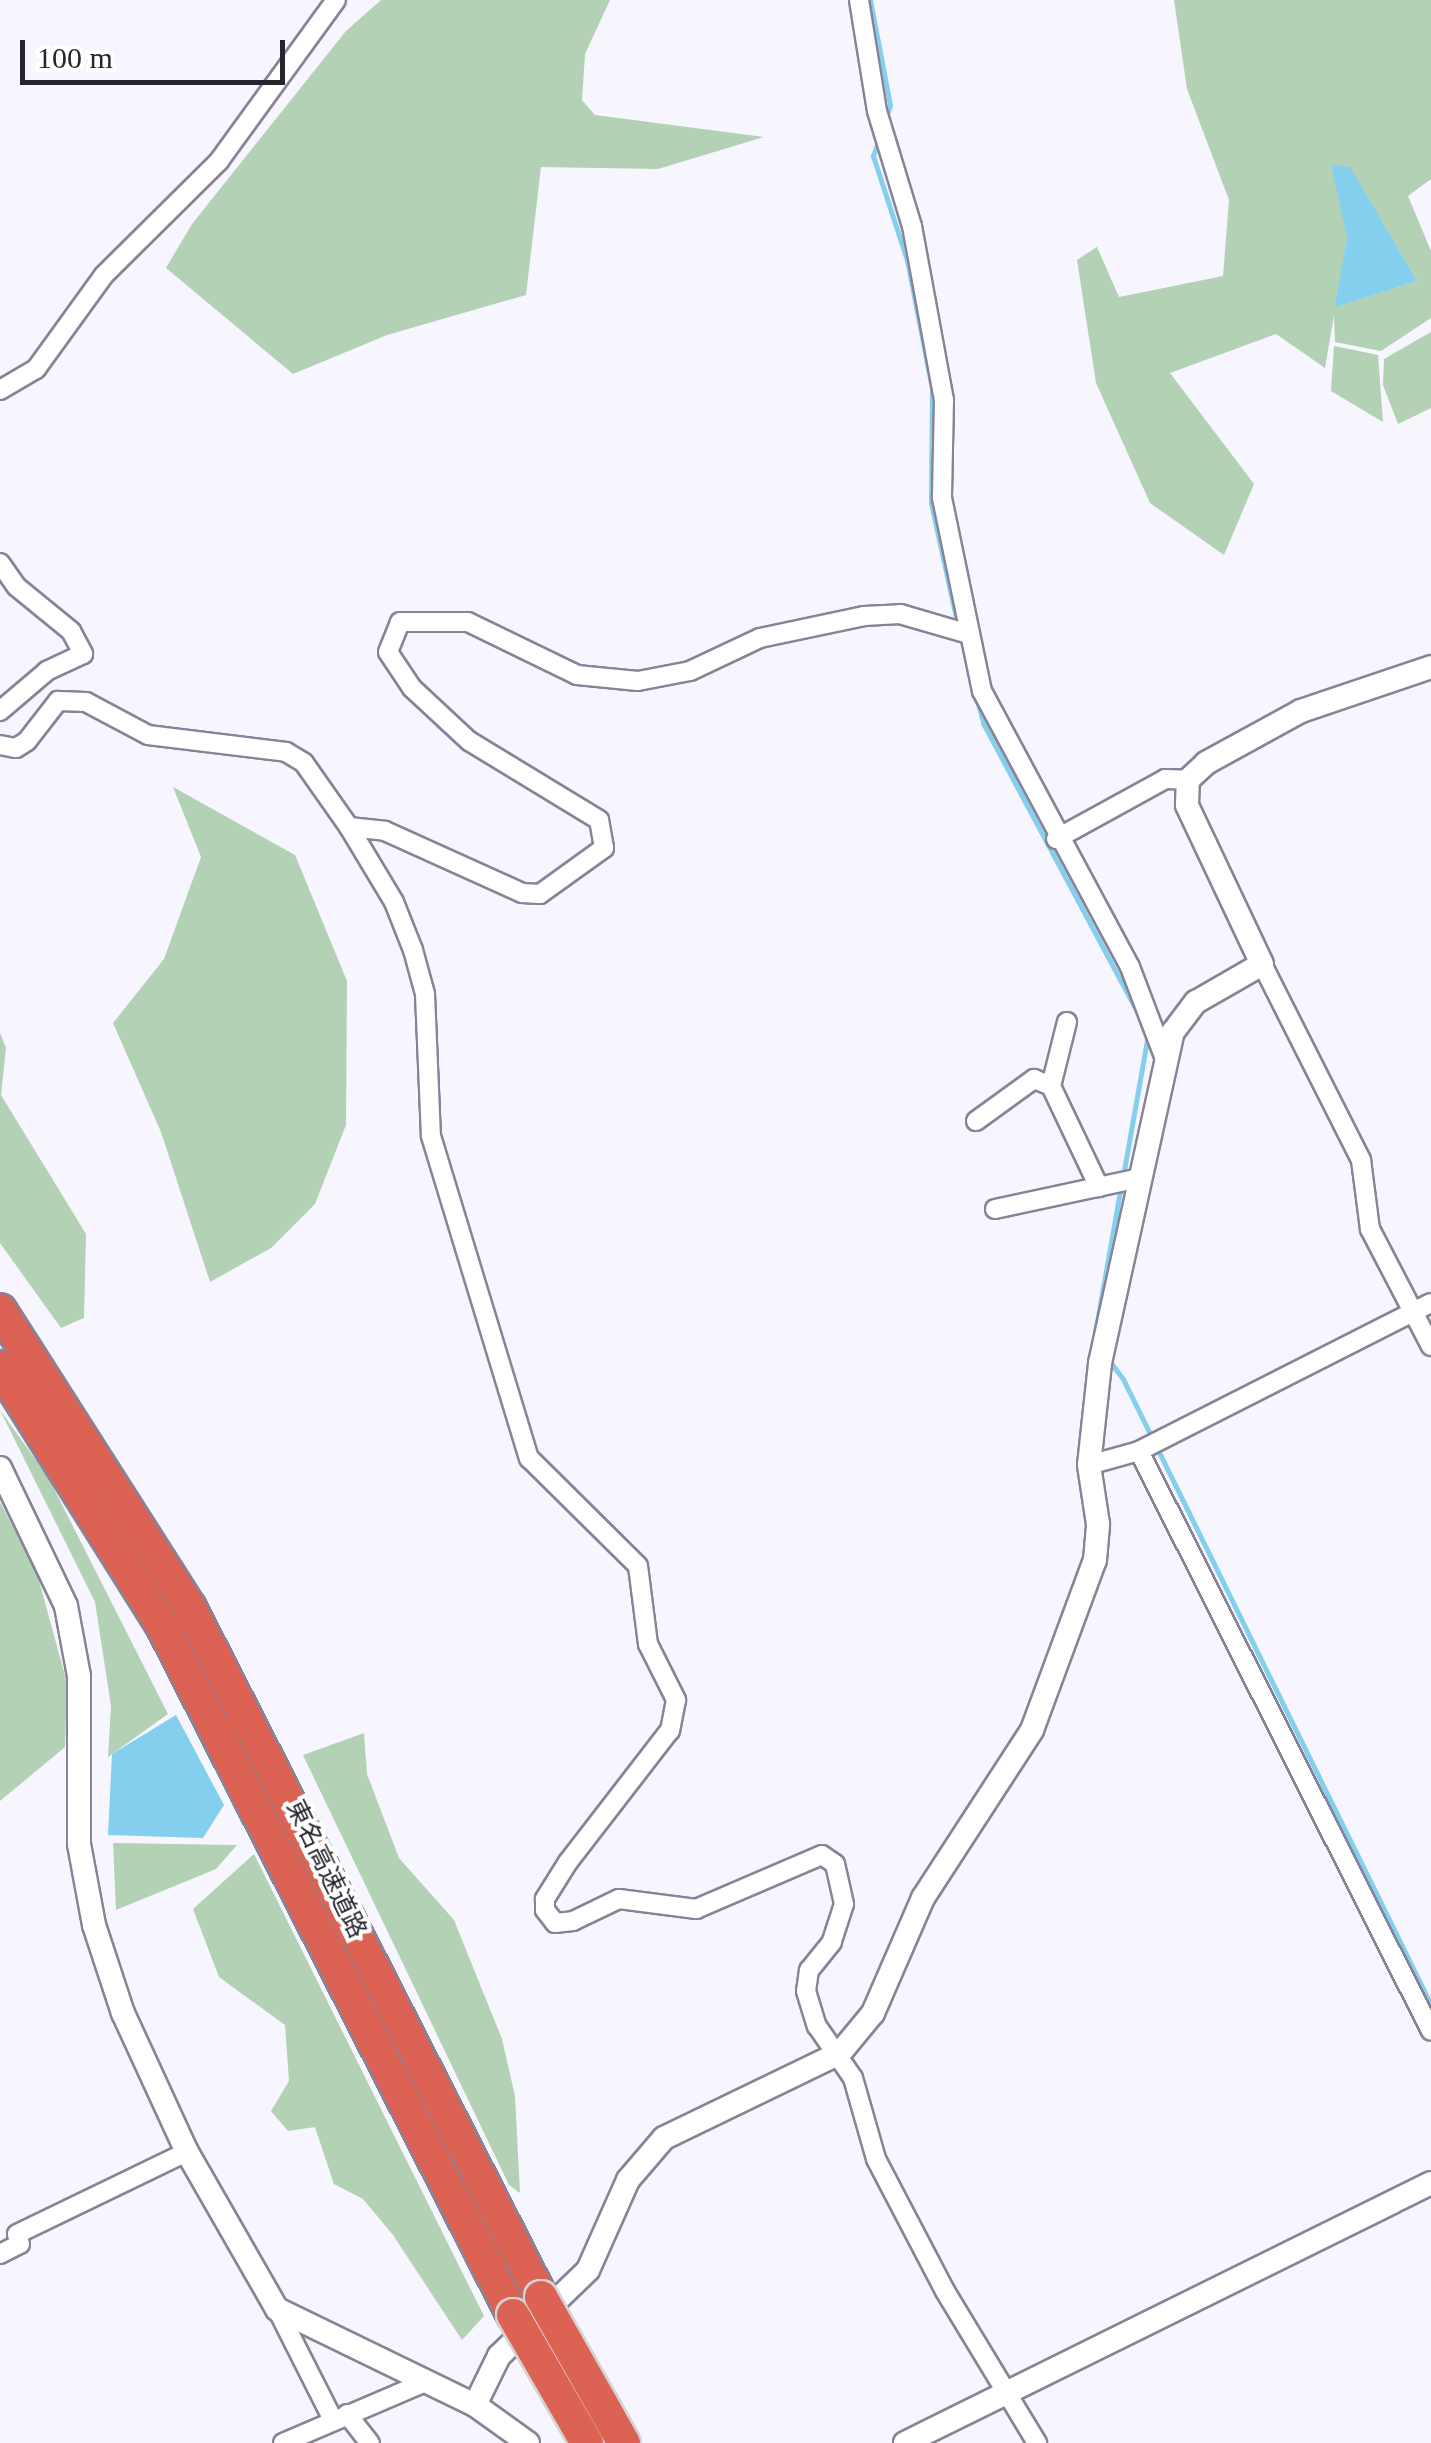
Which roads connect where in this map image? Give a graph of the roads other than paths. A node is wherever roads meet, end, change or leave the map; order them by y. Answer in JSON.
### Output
{"nodes":[{"id":1,"x":336,"y":0,"type":"edge"},
{"id":2,"x":858,"y":0,"type":"edge"},
{"id":3,"x":0,"y":390,"type":"edge"},
{"id":4,"x":0,"y":563,"type":"edge"},
{"id":5,"x":962,"y":632,"type":"junction"},
{"id":6,"x":1431,"y":667,"type":"edge"},
{"id":7,"x":0,"y":711,"type":"edge"},
{"id":8,"x":0,"y":745,"type":"edge"},
{"id":9,"x":1188,"y":780,"type":"junction"},
{"id":10,"x":349,"y":827,"type":"junction"},
{"id":11,"x":1056,"y":839,"type":"junction"},
{"id":12,"x":1262,"y":964,"type":"junction"},
{"id":13,"x":1066,"y":1022,"type":"dead end"},
{"id":14,"x":1165,"y":1060,"type":"junction"},
{"id":15,"x":1051,"y":1086,"type":"junction"},
{"id":16,"x":976,"y":1121,"type":"dead end"},
{"id":17,"x":1137,"y":1178,"type":"junction"},
{"id":18,"x":1105,"y":1185,"type":"junction"},
{"id":19,"x":995,"y":1209,"type":"dead end"},
{"id":20,"x":1431,"y":1304,"type":"edge"},
{"id":21,"x":0,"y":1310,"type":"edge"},
{"id":22,"x":1413,"y":1312,"type":"junction"},
{"id":23,"x":1431,"y":1346,"type":"edge"},
{"id":24,"x":0,"y":1367,"type":"edge"},
{"id":25,"x":1140,"y":1451,"type":"junction"},
{"id":26,"x":1089,"y":1465,"type":"junction"},
{"id":27,"x":0,"y":1468,"type":"edge"},
{"id":28,"x":176,"y":1616,"type":"junction"},
{"id":29,"x":1431,"y":2031,"type":"edge"},
{"id":30,"x":840,"y":2054,"type":"junction"},
{"id":31,"x":187,"y":2152,"type":"junction"},
{"id":32,"x":1431,"y":2182,"type":"edge"},
{"id":33,"x":0,"y":2254,"type":"edge"},
{"id":34,"x":277,"y":2308,"type":"junction"},
{"id":35,"x":425,"y":2382,"type":"junction"},
{"id":36,"x":1009,"y":2392,"type":"junction"},
{"id":37,"x":475,"y":2405,"type":"junction"},
{"id":38,"x":340,"y":2417,"type":"junction"},
{"id":39,"x":283,"y":2443,"type":"edge"},
{"id":40,"x":370,"y":2443,"type":"edge"},
{"id":41,"x":528,"y":2443,"type":"edge"},
{"id":42,"x":587,"y":2443,"type":"edge"},
{"id":43,"x":624,"y":2443,"type":"edge"},
{"id":44,"x":906,"y":2443,"type":"edge"},
{"id":45,"x":1038,"y":2443,"type":"edge"}],
"edges":[{"from":1,"to":3,"type":"street"},
{"from":2,"to":5,"type":"street"},
{"from":4,"to":7,"type":"street"},
{"from":5,"to":10,"type":"street"},
{"from":5,"to":11,"type":"street"},
{"from":6,"to":9,"type":"street"},
{"from":8,"to":10,"type":"street"},
{"from":9,"to":11,"type":"street"},
{"from":9,"to":12,"type":"street"},
{"from":10,"to":30,"type":"street"},
{"from":11,"to":14,"type":"street"},
{"from":12,"to":14,"type":"street"},
{"from":12,"to":22,"type":"street"},
{"from":13,"to":15,"type":"street"},
{"from":14,"to":17,"type":"street"},
{"from":15,"to":16,"type":"street"},
{"from":15,"to":18,"type":"street"},
{"from":17,"to":18,"type":"street"},
{"from":17,"to":26,"type":"street"},
{"from":18,"to":19,"type":"street"},
{"from":20,"to":22,"type":"street"},
{"from":21,"to":28,"type":"highway","name":"東名高速道路"},
{"from":22,"to":23,"type":"street"},
{"from":22,"to":25,"type":"street"},
{"from":24,"to":28,"type":"highway","name":"東名高速道路"},
{"from":25,"to":26,"type":"street"},
{"from":25,"to":29,"type":"street"},
{"from":26,"to":30,"type":"street"},
{"from":27,"to":31,"type":"street"},
{"from":28,"to":42,"type":"highway","name":"東名高速道路","bridge":true},
{"from":28,"to":43,"type":"highway","name":"東名高速道路","bridge":true},
{"from":30,"to":36,"type":"street"},
{"from":30,"to":37,"type":"street"},
{"from":31,"to":33,"type":"street"},
{"from":31,"to":34,"type":"street"},
{"from":32,"to":36,"type":"street"},
{"from":34,"to":35,"type":"street"},
{"from":34,"to":38,"type":"street"},
{"from":35,"to":37,"type":"street"},
{"from":35,"to":38,"type":"street"},
{"from":36,"to":44,"type":"street"},
{"from":36,"to":45,"type":"street"},
{"from":37,"to":41,"type":"street"},
{"from":38,"to":39,"type":"street"},
{"from":38,"to":40,"type":"street"}]}
